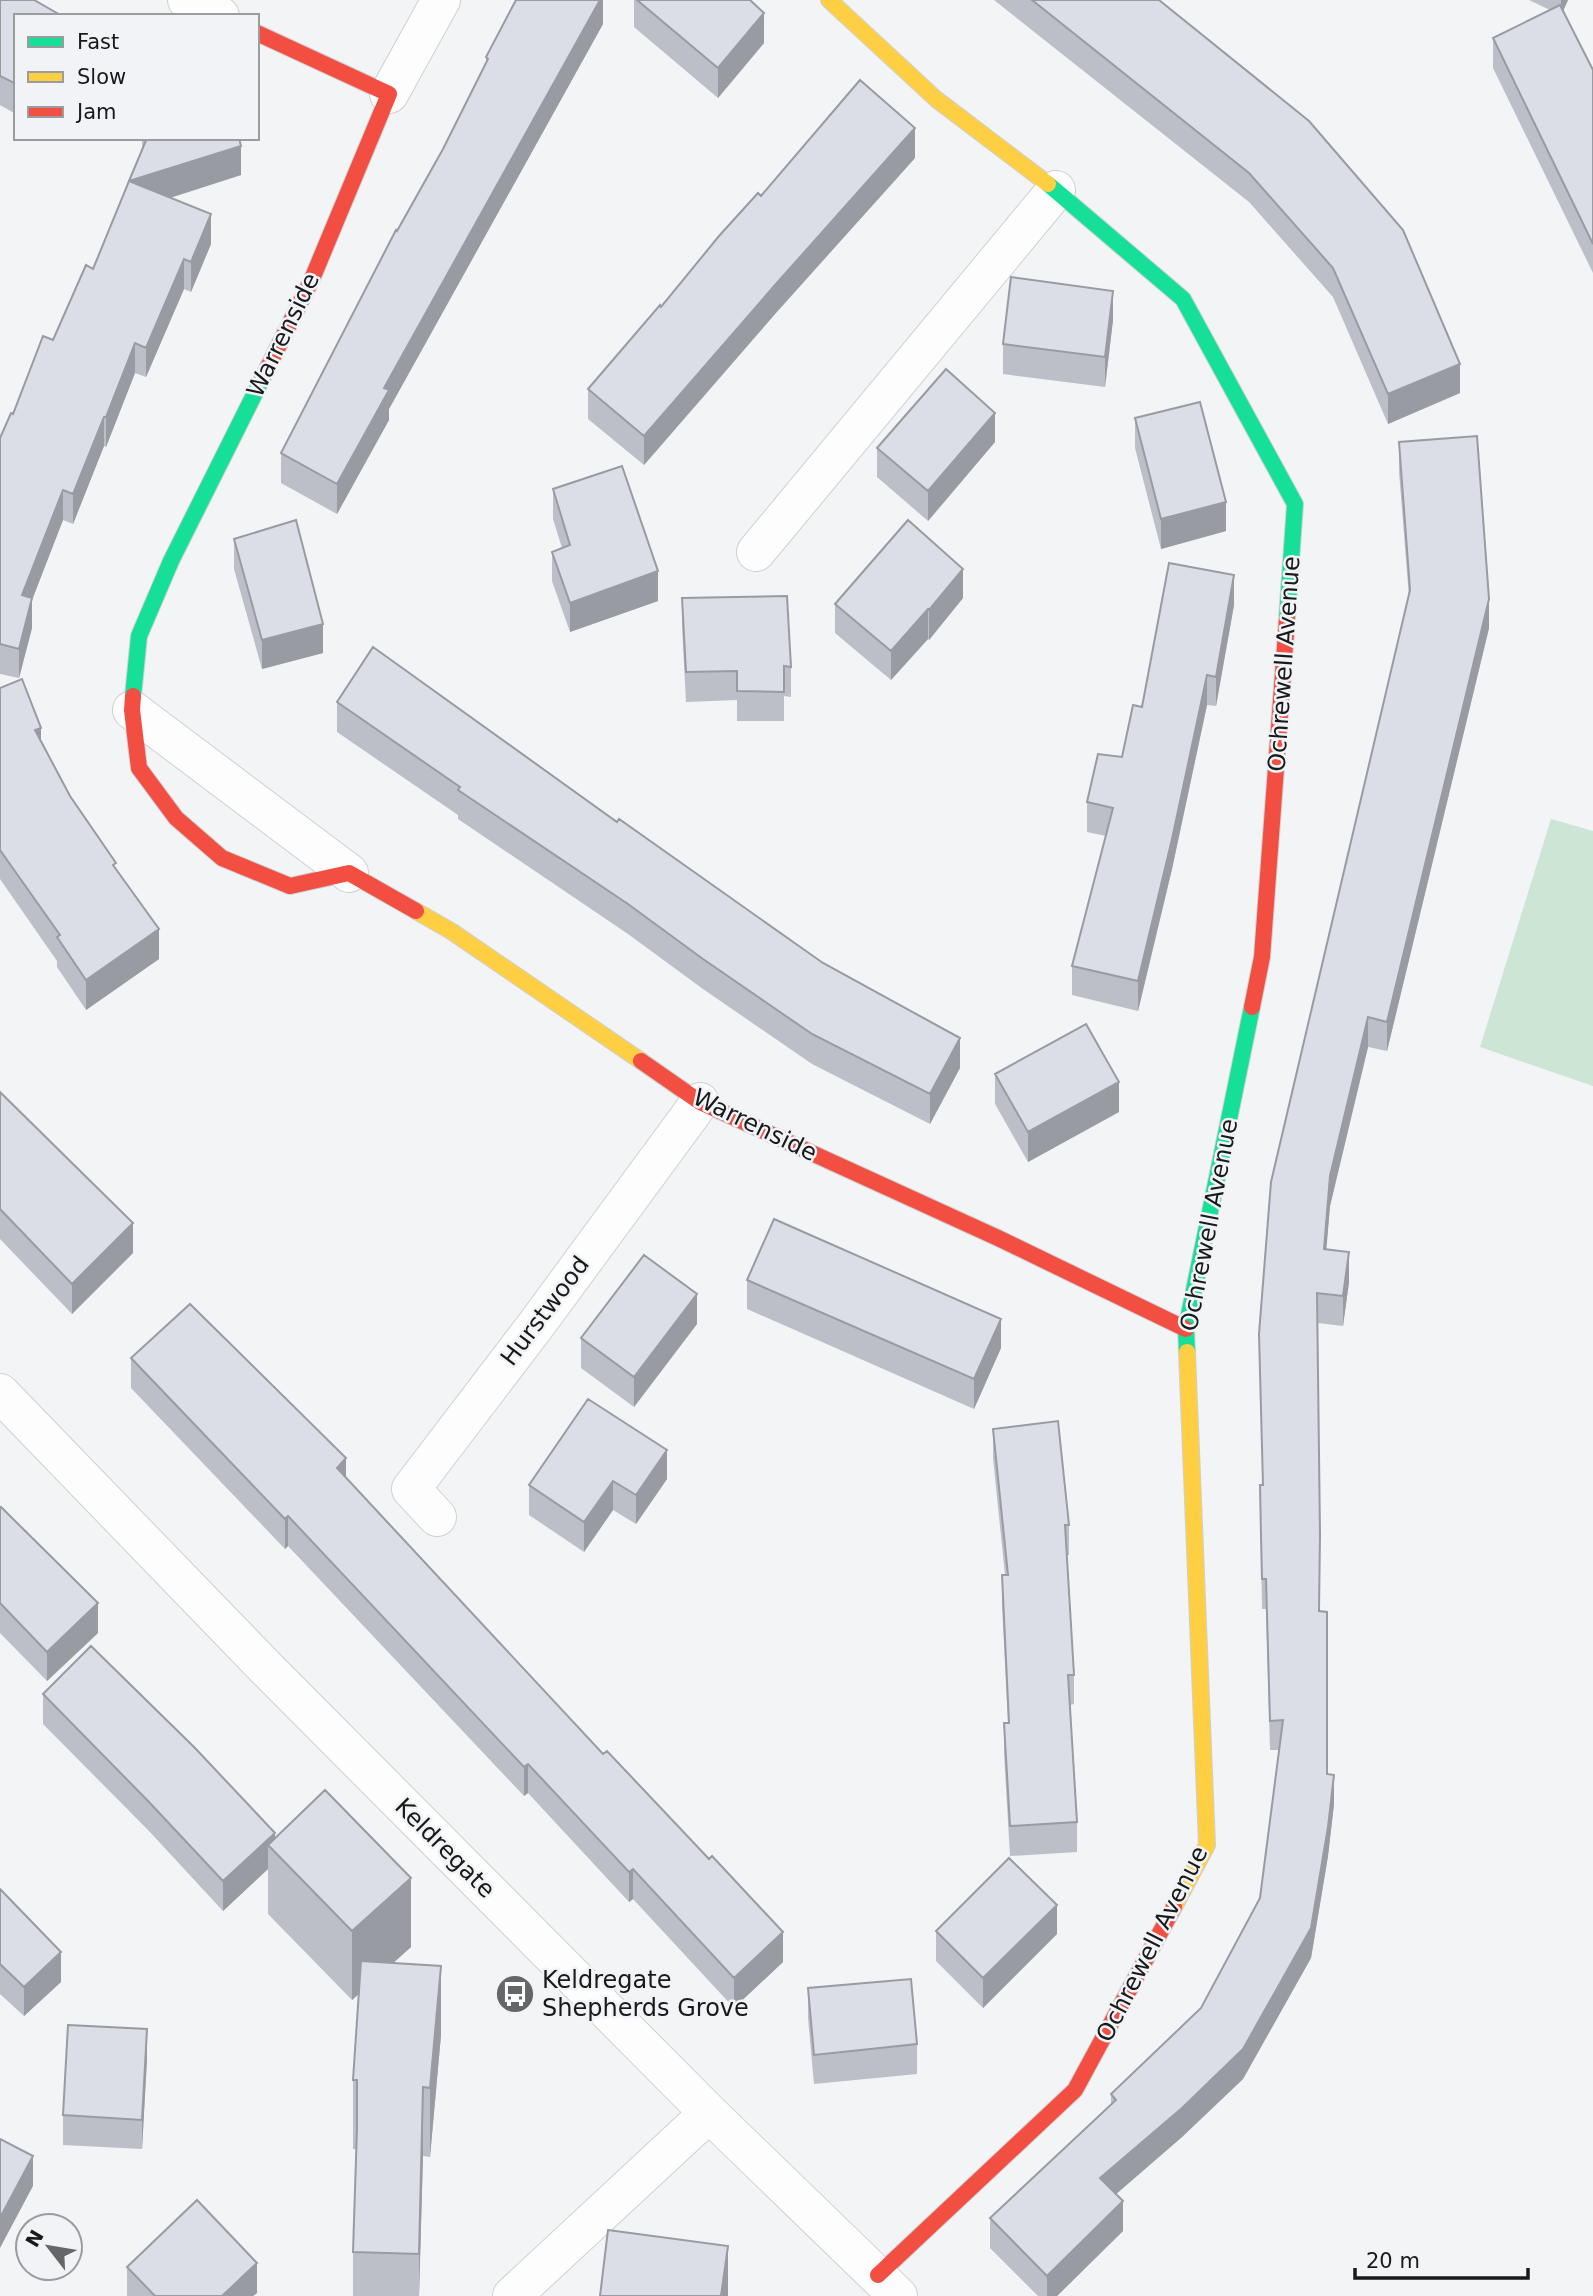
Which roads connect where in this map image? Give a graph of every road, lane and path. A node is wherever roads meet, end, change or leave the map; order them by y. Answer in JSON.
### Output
{"nodes":[{"id":1,"x":187,"y":0,"type":"edge"},
{"id":2,"x":441,"y":0,"type":"edge"},
{"id":3,"x":829,"y":0,"type":"edge"},
{"id":4,"x":216,"y":14,"type":"edge"},
{"id":5,"x":259,"y":34,"type":"edge"},
{"id":6,"x":389,"y":94,"type":"junction"},
{"id":7,"x":1056,"y":190,"type":"junction"},
{"id":8,"x":756,"y":552,"type":"dead end"},
{"id":9,"x":132,"y":710,"type":"junction"},
{"id":10,"x":349,"y":873,"type":"junction"},
{"id":11,"x":700,"y":1102,"type":"junction"},
{"id":12,"x":1186,"y":1329,"type":"junction"},
{"id":13,"x":0,"y":1393,"type":"edge"},
{"id":14,"x":437,"y":1517,"type":"dead end"},
{"id":15,"x":709,"y":2113,"type":"junction"},
{"id":16,"x":888,"y":2285,"type":"edge"},
{"id":17,"x":512,"y":2296,"type":"edge"}],
"edges":[{"from":1,"to":4,"type":"street"},
{"from":2,"to":6,"type":"street"},
{"from":3,"to":7,"type":"street","name":"Ochrewell Avenue"},
{"from":5,"to":6,"type":"street"},
{"from":6,"to":9,"type":"street","name":"Warrenside"},
{"from":7,"to":8,"type":"street"},
{"from":7,"to":12,"type":"street","name":"Ochrewell Avenue"},
{"from":9,"to":10,"type":"street","name":"Warrenside"},
{"from":9,"to":10,"type":"street","name":"Warrenside"},
{"from":10,"to":11,"type":"street","name":"Warrenside"},
{"from":11,"to":12,"type":"street","name":"Warrenside"},
{"from":11,"to":14,"type":"street","name":"Hurstwood"},
{"from":12,"to":16,"type":"street","name":"Ochrewell Avenue"},
{"from":13,"to":15,"type":"street","name":"Keldregate"},
{"from":15,"to":16,"type":"street","name":"Keldregate"},
{"from":15,"to":17,"type":"street"}]}
